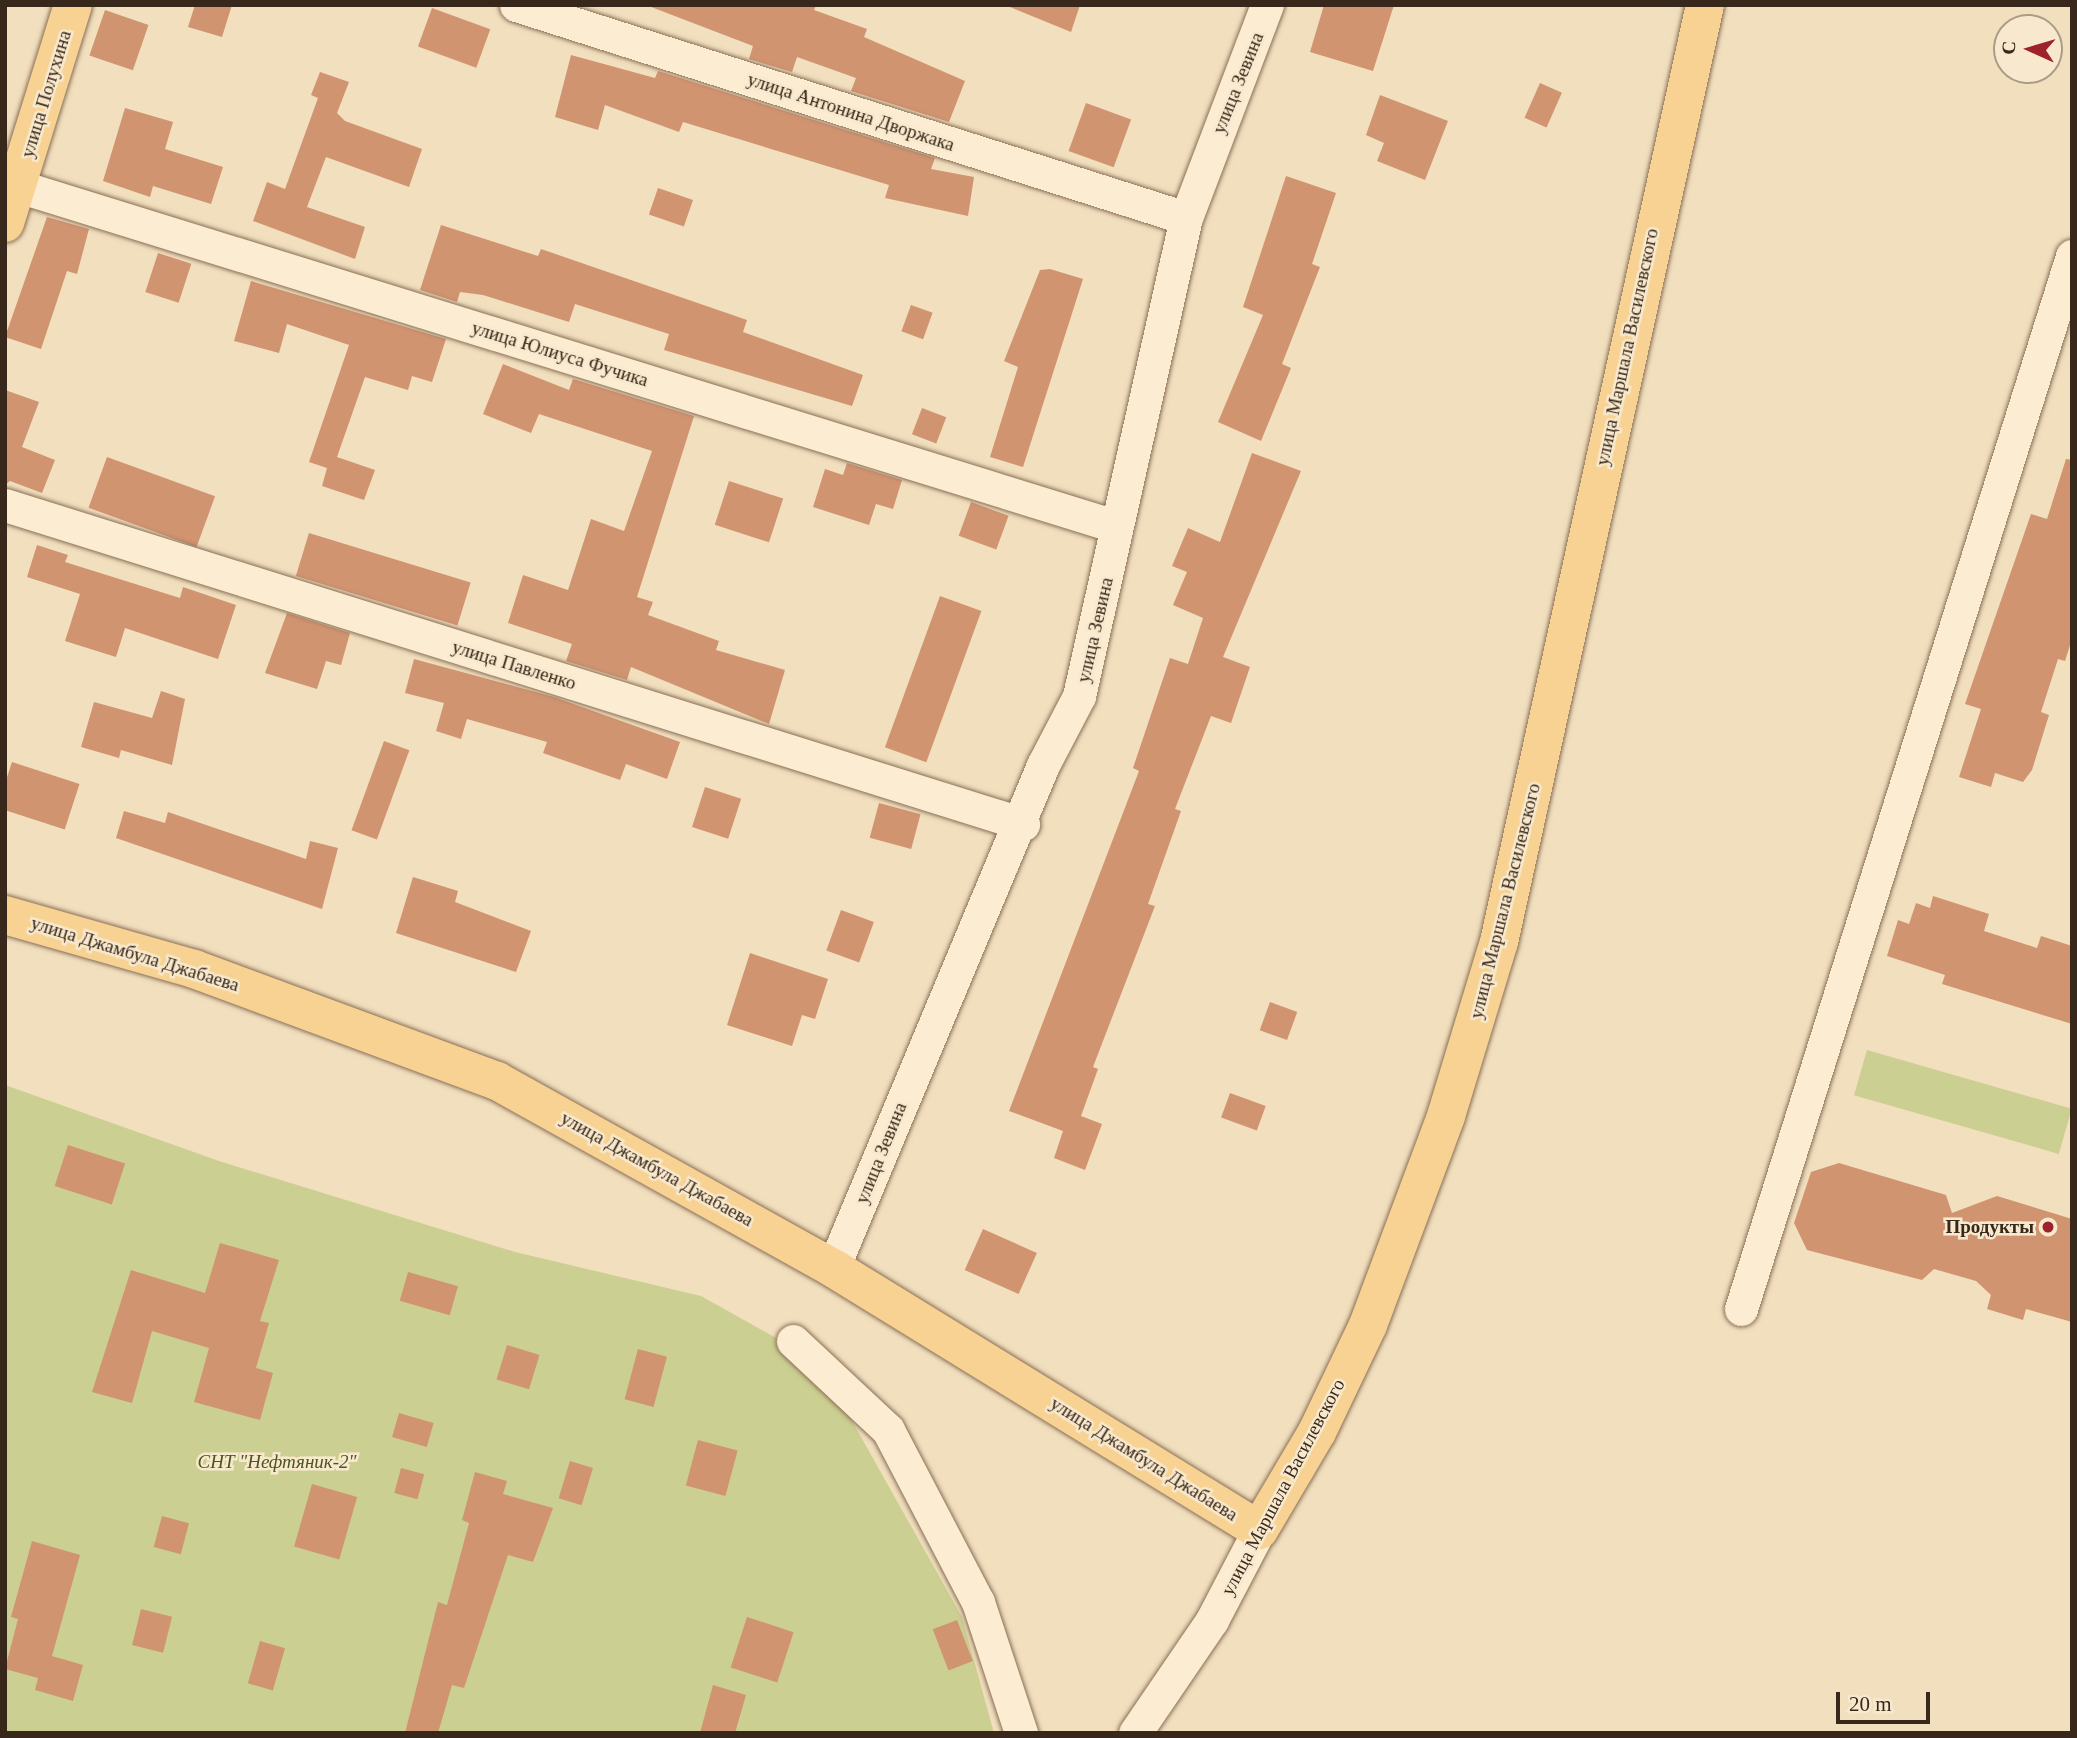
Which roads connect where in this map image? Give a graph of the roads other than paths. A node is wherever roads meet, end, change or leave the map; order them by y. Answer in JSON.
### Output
{"nodes":[{"id":1,"x":74,"y":5,"type":"edge"},
{"id":2,"x":516,"y":5,"type":"edge"},
{"id":3,"x":1267,"y":5,"type":"edge"},
{"id":4,"x":1705,"y":5,"type":"edge"},
{"id":5,"x":11,"y":183,"type":"edge"},
{"id":6,"x":1186,"y":218,"type":"junction"},
{"id":7,"x":5,"y":223,"type":"edge"},
{"id":8,"x":2072,"y":256,"type":"edge"},
{"id":9,"x":5,"y":505,"type":"edge"},
{"id":10,"x":1115,"y":526,"type":"junction"},
{"id":11,"x":1023,"y":824,"type":"junction"},
{"id":12,"x":5,"y":915,"type":"edge"},
{"id":13,"x":833,"y":1268,"type":"junction"},
{"id":14,"x":1741,"y":1308,"type":"dead end"},
{"id":15,"x":793,"y":1340,"type":"dead end"},
{"id":16,"x":1259,"y":1531,"type":"junction"},
{"id":17,"x":1021,"y":1733,"type":"edge"},
{"id":18,"x":1135,"y":1733,"type":"edge"}],
"edges":[{"from":1,"to":5,"type":"main road","name":"улица Полухина"},
{"from":2,"to":6,"type":"street","name":"улица Антонина Дворжака"},
{"from":3,"to":6,"type":"street","name":"улица Зевина"},
{"from":4,"to":16,"type":"main road","name":"улица Маршала Василевского"},
{"from":5,"to":7,"type":"main road","name":"улица Полухина"},
{"from":5,"to":10,"type":"street","name":"улица Юлиуса Фучика"},
{"from":6,"to":10,"type":"street","name":"улица Зевина"},
{"from":8,"to":14,"type":"street"},
{"from":9,"to":11,"type":"street","name":"улица Павленко"},
{"from":10,"to":11,"type":"street","name":"улица Зевина"},
{"from":11,"to":13,"type":"street","name":"улица Зевина"},
{"from":12,"to":13,"type":"main road","name":"улица Джамбула Джабаева"},
{"from":13,"to":16,"type":"main road","name":"улица Джамбула Джабаева"},
{"from":15,"to":17,"type":"street"},
{"from":16,"to":18,"type":"street","name":"улица Маршала Василевского"}]}
